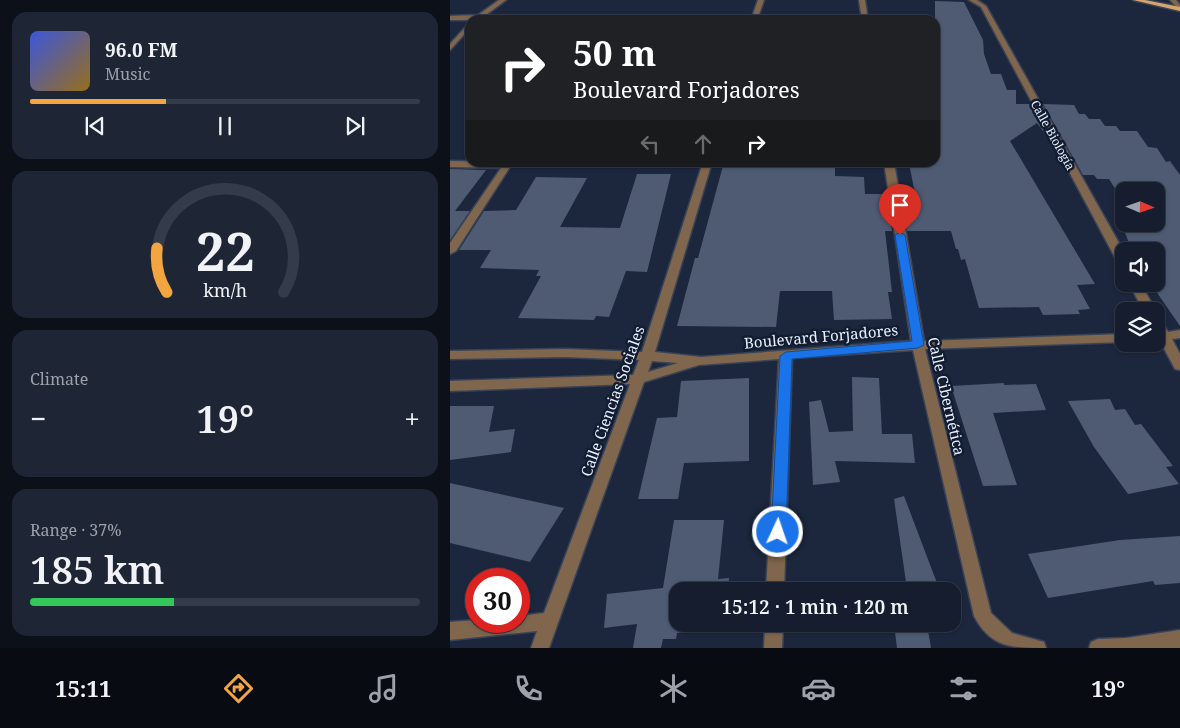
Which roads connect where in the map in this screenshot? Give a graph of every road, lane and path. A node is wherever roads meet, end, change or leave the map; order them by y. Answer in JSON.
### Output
{"nodes":[{"id":1,"x":503,"y":0,"type":"edge"},
{"id":2,"x":760,"y":0,"type":"edge"},
{"id":3,"x":862,"y":0,"type":"edge"},
{"id":4,"x":972,"y":0,"type":"edge"},
{"id":5,"x":1136,"y":0,"type":"edge"},
{"id":6,"x":1173,"y":0,"type":"edge"},
{"id":7,"x":1180,"y":9,"type":"edge"},
{"id":8,"x":481,"y":15,"type":"edge"},
{"id":9,"x":756,"y":15,"type":"edge"},
{"id":10,"x":864,"y":15,"type":"edge"},
{"id":11,"x":450,"y":18,"type":"edge"},
{"id":12,"x":465,"y":18,"type":"edge"},
{"id":13,"x":465,"y":30,"type":"edge"},
{"id":14,"x":450,"y":48,"type":"edge"},
{"id":15,"x":450,"y":164,"type":"edge"},
{"id":16,"x":465,"y":164,"type":"edge"},
{"id":17,"x":506,"y":167,"type":"edge"},
{"id":18,"x":706,"y":167,"type":"edge"},
{"id":19,"x":889,"y":167,"type":"edge"},
{"id":20,"x":1115,"y":247,"type":"edge"},
{"id":21,"x":450,"y":251,"type":"edge"},
{"id":22,"x":1180,"y":334,"type":"edge"},
{"id":23,"x":1165,"y":336,"type":"edge"},
{"id":24,"x":1115,"y":338,"type":"edge"},
{"id":25,"x":1165,"y":344,"type":"edge"},
{"id":26,"x":918,"y":345,"type":"junction"},
{"id":27,"x":450,"y":355,"type":"edge"},
{"id":28,"x":647,"y":356,"type":"junction"},
{"id":29,"x":786,"y":356,"type":"junction"},
{"id":30,"x":701,"y":361,"type":"junction"},
{"id":31,"x":1180,"y":366,"type":"edge"},
{"id":32,"x":638,"y":378,"type":"junction"},
{"id":33,"x":450,"y":386,"type":"edge"},
{"id":34,"x":775,"y":582,"type":"edge"},
{"id":35,"x":549,"y":621,"type":"junction"},
{"id":36,"x":450,"y":631,"type":"edge"},
{"id":37,"x":774,"y":632,"type":"edge"},
{"id":38,"x":1180,"y":639,"type":"edge"},
{"id":39,"x":540,"y":648,"type":"edge"},
{"id":40,"x":773,"y":648,"type":"edge"},
{"id":41,"x":1037,"y":648,"type":"edge"},
{"id":42,"x":1098,"y":648,"type":"edge"}],
"edges":[{"from":1,"to":8,"type":"street"},
{"from":2,"to":9,"type":"street"},
{"from":3,"to":10,"type":"street"},
{"from":4,"to":20,"type":"street","name":"Calle Biología"},
{"from":5,"to":7,"type":"main road"},
{"from":6,"to":7,"type":"street"},
{"from":11,"to":12,"type":"street"},
{"from":13,"to":14,"type":"street"},
{"from":15,"to":16,"type":"street"},
{"from":17,"to":21,"type":"street"},
{"from":18,"to":28,"type":"street","name":"Calle Ciencias Sociales"},
{"from":19,"to":26,"type":"street","name":"Calle Cibernética"},
{"from":22,"to":23,"type":"street"},
{"from":24,"to":26,"type":"street","name":"Boulevard Forjadores"},
{"from":25,"to":31,"type":"street"},
{"from":26,"to":29,"type":"street","name":"Boulevard Forjadores"},
{"from":26,"to":41,"type":"street","name":"Calle Cibernética"},
{"from":27,"to":28,"type":"street","name":"Boulevard Forjadores"},
{"from":28,"to":30,"type":"street","name":"Boulevard Forjadores"},
{"from":28,"to":32,"type":"street","name":"Calle Ciencias Sociales"},
{"from":29,"to":30,"type":"street","name":"Boulevard Forjadores"},
{"from":29,"to":34,"type":"street"},
{"from":30,"to":32,"type":"street","name":"Boulevard Forjadores"},
{"from":32,"to":33,"type":"street","name":"Boulevard Forjadores"},
{"from":32,"to":35,"type":"street","name":"Calle Ciencias Sociales"},
{"from":35,"to":36,"type":"street"},
{"from":35,"to":39,"type":"street","name":"Calle Ciencias Sociales"},
{"from":37,"to":40,"type":"street"},
{"from":38,"to":42,"type":"street"}]}
